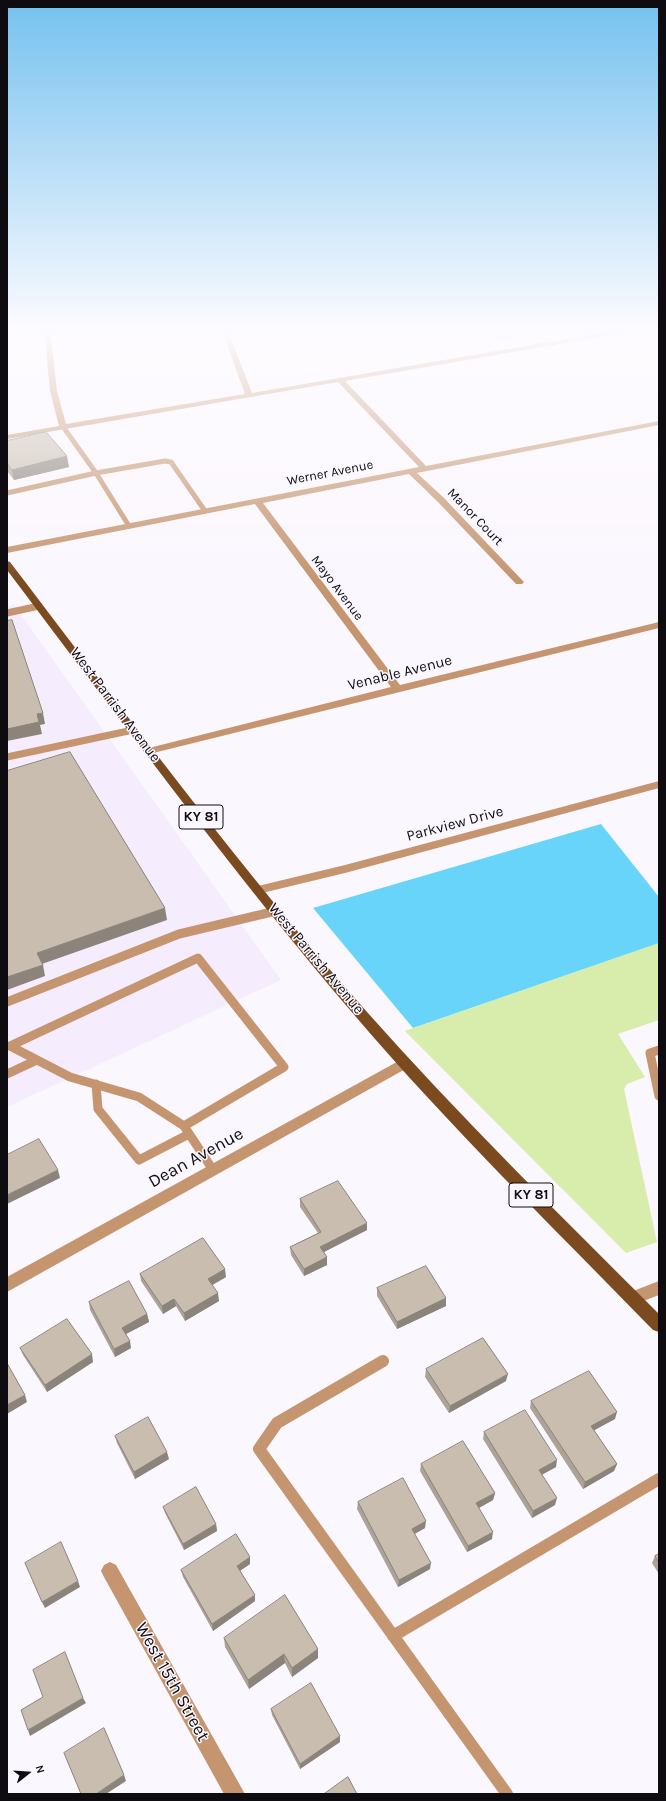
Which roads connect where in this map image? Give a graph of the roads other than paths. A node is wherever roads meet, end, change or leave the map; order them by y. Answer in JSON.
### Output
{"nodes":[{"id":1,"x":58,"y":412,"type":"edge"},
{"id":2,"x":153,"y":412,"type":"edge"},
{"id":3,"x":370,"y":412,"type":"edge"},
{"id":4,"x":659,"y":423,"type":"edge"},
{"id":5,"x":7,"y":428,"type":"edge"},
{"id":6,"x":64,"y":428,"type":"junction"},
{"id":7,"x":9,"y":437,"type":"edge"},
{"id":8,"x":424,"y":468,"type":"junction"},
{"id":9,"x":410,"y":471,"type":"junction"},
{"id":10,"x":96,"y":473,"type":"junction"},
{"id":11,"x":7,"y":493,"type":"edge"},
{"id":12,"x":257,"y":501,"type":"junction"},
{"id":13,"x":205,"y":511,"type":"junction"},
{"id":14,"x":129,"y":526,"type":"junction"},
{"id":15,"x":7,"y":550,"type":"edge"},
{"id":16,"x":7,"y":564,"type":"edge"},
{"id":17,"x":519,"y":582,"type":"dead end"},
{"id":18,"x":39,"y":606,"type":"junction"},
{"id":19,"x":7,"y":613,"type":"edge"},
{"id":20,"x":659,"y":625,"type":"edge"},
{"id":21,"x":398,"y":689,"type":"junction"},
{"id":22,"x":133,"y":730,"type":"junction"},
{"id":23,"x":149,"y":751,"type":"junction"},
{"id":24,"x":7,"y":757,"type":"edge"},
{"id":25,"x":659,"y":784,"type":"edge"},
{"id":26,"x":258,"y":890,"type":"junction"},
{"id":27,"x":276,"y":911,"type":"junction"},
{"id":28,"x":7,"y":1002,"type":"edge"},
{"id":29,"x":9,"y":1045,"type":"edge"},
{"id":30,"x":659,"y":1050,"type":"edge"},
{"id":31,"x":37,"y":1060,"type":"junction"},
{"id":32,"x":404,"y":1063,"type":"junction"},
{"id":33,"x":7,"y":1074,"type":"edge"},
{"id":34,"x":96,"y":1084,"type":"junction"},
{"id":35,"x":659,"y":1096,"type":"edge"},
{"id":36,"x":186,"y":1130,"type":"junction"},
{"id":37,"x":213,"y":1170,"type":"junction"},
{"id":38,"x":7,"y":1286,"type":"edge"},
{"id":39,"x":659,"y":1288,"type":"edge"},
{"id":40,"x":633,"y":1298,"type":"junction"},
{"id":41,"x":659,"y":1325,"type":"edge"},
{"id":42,"x":383,"y":1361,"type":"dead end"},
{"id":43,"x":659,"y":1479,"type":"edge"},
{"id":44,"x":110,"y":1570,"type":"dead end"},
{"id":45,"x":392,"y":1636,"type":"junction"},
{"id":46,"x":235,"y":1794,"type":"edge"},
{"id":47,"x":507,"y":1794,"type":"edge"}],
"edges":[{"from":1,"to":6,"type":"street"},
{"from":2,"to":6,"type":"street"},
{"from":3,"to":8,"type":"street"},
{"from":4,"to":8,"type":"street","name":"Werner Avenue"},
{"from":5,"to":7,"type":"street"},
{"from":6,"to":7,"type":"street"},
{"from":6,"to":10,"type":"lane"},
{"from":8,"to":9,"type":"street","name":"Werner Avenue"},
{"from":9,"to":12,"type":"street","name":"Werner Avenue"},
{"from":9,"to":17,"type":"street","name":"Manor Court"},
{"from":10,"to":11,"type":"lane"},
{"from":10,"to":13,"type":"lane"},
{"from":10,"to":14,"type":"lane"},
{"from":12,"to":13,"type":"street","name":"Werner Avenue"},
{"from":12,"to":21,"type":"street","name":"Mayo Avenue"},
{"from":13,"to":14,"type":"street","name":"Werner Avenue"},
{"from":14,"to":15,"type":"street","name":"Werner Avenue"},
{"from":16,"to":18,"type":"main road","name":"West Parrish Avenue","number":"KY 81"},
{"from":18,"to":19,"type":"lane"},
{"from":18,"to":22,"type":"main road","name":"West Parrish Avenue","number":"KY 81"},
{"from":20,"to":21,"type":"street","name":"Venable Avenue"},
{"from":21,"to":23,"type":"street","name":"Venable Avenue"},
{"from":22,"to":23,"type":"main road","name":"West Parrish Avenue","number":"KY 81"},
{"from":22,"to":24,"type":"lane"},
{"from":23,"to":26,"type":"main road","name":"West Parrish Avenue","number":"KY 81"},
{"from":25,"to":26,"type":"street","name":"Parkview Drive"},
{"from":26,"to":27,"type":"main road","name":"West Parrish Avenue","number":"KY 81"},
{"from":27,"to":28,"type":"lane"},
{"from":27,"to":32,"type":"main road","name":"West Parrish Avenue","number":"KY 81"},
{"from":29,"to":31,"type":"lane"},
{"from":29,"to":36,"type":"lane"},
{"from":30,"to":35,"type":"lane"},
{"from":31,"to":33,"type":"lane"},
{"from":31,"to":34,"type":"lane"},
{"from":32,"to":37,"type":"street","name":"Dean Avenue"},
{"from":32,"to":40,"type":"main road","name":"West Parrish Avenue","number":"KY 81"},
{"from":34,"to":36,"type":"lane"},
{"from":34,"to":36,"type":"lane"},
{"from":36,"to":37,"type":"lane"},
{"from":37,"to":38,"type":"street","name":"Dean Avenue"},
{"from":39,"to":40,"type":"street"},
{"from":40,"to":41,"type":"main road","name":"West Parrish Avenue","number":"KY 81"},
{"from":42,"to":45,"type":"lane"},
{"from":43,"to":45,"type":"lane"},
{"from":44,"to":46,"type":"street","name":"West 15th Street"},
{"from":45,"to":47,"type":"lane"}]}
